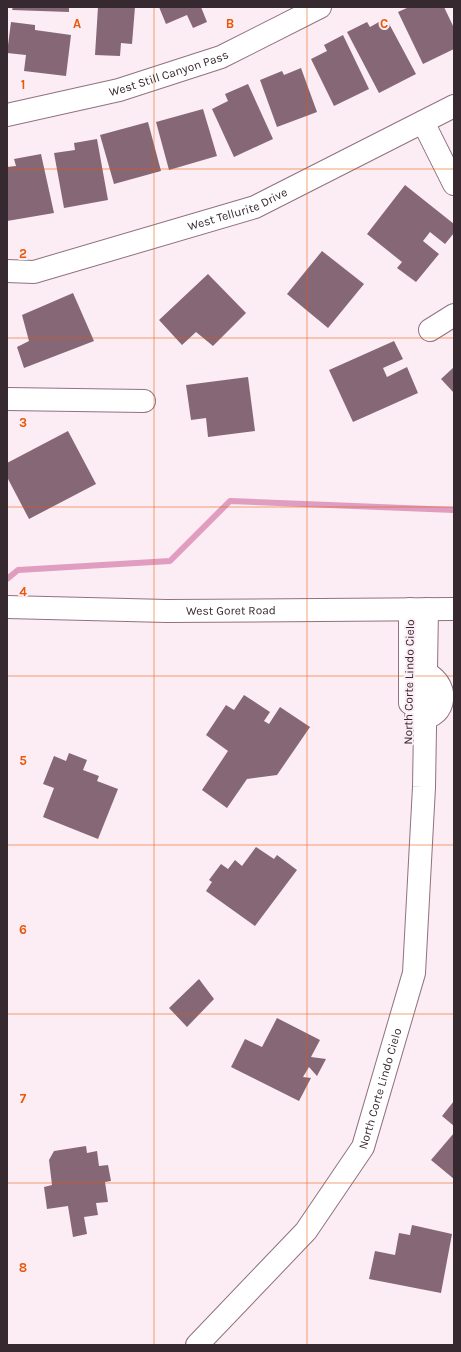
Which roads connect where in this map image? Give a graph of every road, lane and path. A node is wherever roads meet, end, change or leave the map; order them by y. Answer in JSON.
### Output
{"nodes":[{"id":1,"x":320,"y":7,"type":"edge"},
{"id":2,"x":454,"y":106,"type":"edge"},
{"id":3,"x":7,"y":115,"type":"edge"},
{"id":4,"x":423,"y":122,"type":"junction"},
{"id":5,"x":454,"y":184,"type":"edge"},
{"id":6,"x":7,"y":271,"type":"edge"},
{"id":7,"x":454,"y":315,"type":"edge"},
{"id":8,"x":430,"y":330,"type":"dead end"},
{"id":9,"x":7,"y":399,"type":"edge"},
{"id":10,"x":144,"y":401,"type":"dead end"},
{"id":11,"x":9,"y":607,"type":"edge"},
{"id":12,"x":419,"y":609,"type":"junction"},
{"id":13,"x":454,"y":609,"type":"edge"},
{"id":14,"x":419,"y":674,"type":"junction"},
{"id":15,"x":417,"y":716,"type":"junction"},
{"id":16,"x":197,"y":1345,"type":"edge"}],
"edges":[{"from":1,"to":3,"type":"street","name":"West Still Canyon Pass"},
{"from":2,"to":4,"type":"street","name":"West Tellurite Drive"},
{"from":4,"to":5,"type":"street"},
{"from":4,"to":6,"type":"street","name":"West Tellurite Drive"},
{"from":7,"to":8,"type":"street"},
{"from":9,"to":10,"type":"street"},
{"from":11,"to":12,"type":"street","name":"West Goret Road"},
{"from":12,"to":13,"type":"street","name":"West Goret Road"},
{"from":12,"to":14,"type":"street","name":"North Corte Lindo Cielo"},
{"from":14,"to":15,"type":"street","name":"North Corte Lindo Cielo"},
{"from":14,"to":15,"type":"street"},
{"from":15,"to":16,"type":"street","name":"North Corte Lindo Cielo"}]}
